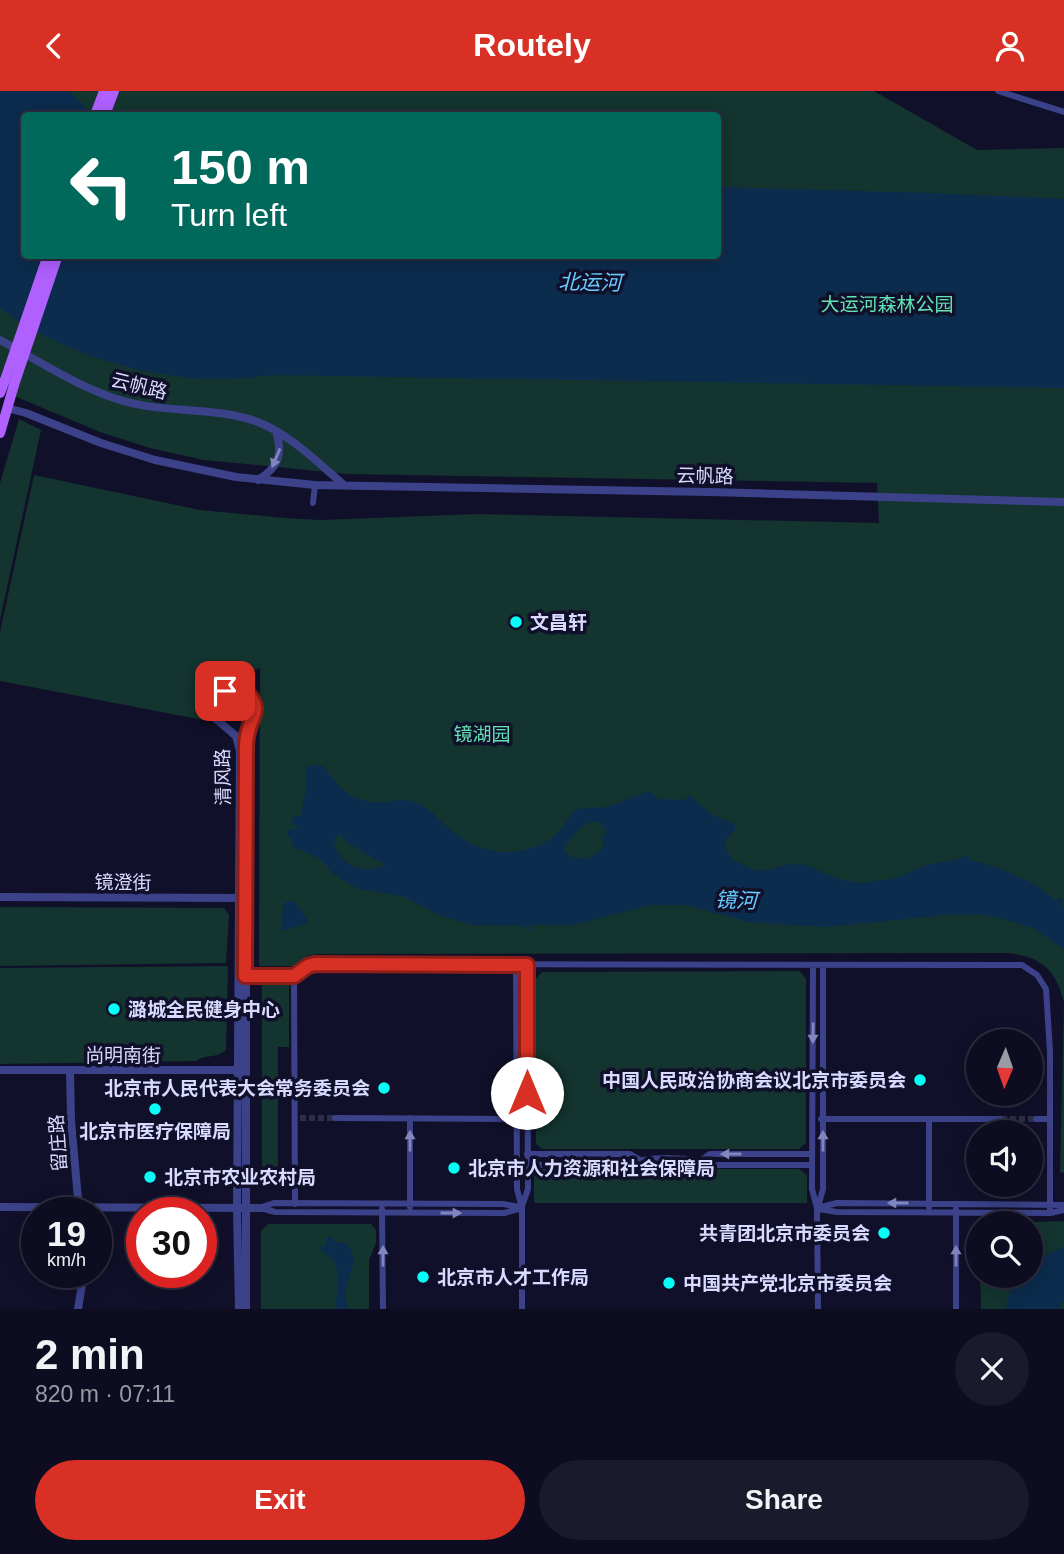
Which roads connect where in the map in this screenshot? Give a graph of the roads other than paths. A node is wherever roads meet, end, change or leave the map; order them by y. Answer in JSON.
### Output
{"nodes":[{"id":1,"x":104,"y":91,"type":"edge"},
{"id":2,"x":114,"y":91,"type":"edge"},
{"id":3,"x":998,"y":91,"type":"edge"},
{"id":4,"x":96,"y":112,"type":"edge"},
{"id":5,"x":106,"y":112,"type":"edge"},
{"id":6,"x":1064,"y":112,"type":"edge"},
{"id":7,"x":47,"y":259,"type":"edge"},
{"id":8,"x":56,"y":259,"type":"edge"},
{"id":9,"x":0,"y":340,"type":"edge"},
{"id":10,"x":10,"y":382,"type":"junction"},
{"id":11,"x":0,"y":393,"type":"edge"},
{"id":12,"x":7,"y":408,"type":"junction"},
{"id":13,"x":276,"y":431,"type":"junction"},
{"id":14,"x":0,"y":433,"type":"edge"},
{"id":15,"x":258,"y":480,"type":"junction"},
{"id":16,"x":315,"y":485,"type":"junction"},
{"id":17,"x":345,"y":486,"type":"junction"},
{"id":18,"x":1064,"y":502,"type":"edge"},
{"id":19,"x":313,"y":503,"type":"dead end"},
{"id":20,"x":0,"y":897,"type":"edge"},
{"id":21,"x":242,"y":898,"type":"junction"},
{"id":22,"x":516,"y":965,"type":"junction"},
{"id":23,"x":527,"y":965,"type":"junction"},
{"id":24,"x":813,"y":965,"type":"junction"},
{"id":25,"x":823,"y":965,"type":"junction"},
{"id":26,"x":241,"y":976,"type":"junction"},
{"id":27,"x":294,"y":976,"type":"junction"},
{"id":28,"x":0,"y":1070,"type":"edge"},
{"id":29,"x":70,"y":1070,"type":"junction"},
{"id":30,"x":241,"y":1070,"type":"junction"},
{"id":31,"x":335,"y":1118,"type":"tunnel mouth"},
{"id":32,"x":410,"y":1118,"type":"junction"},
{"id":33,"x":517,"y":1119,"type":"junction"},
{"id":34,"x":527,"y":1119,"type":"junction"},
{"id":35,"x":812,"y":1119,"type":"junction"},
{"id":36,"x":823,"y":1119,"type":"junction"},
{"id":37,"x":929,"y":1119,"type":"junction"},
{"id":38,"x":1001,"y":1119,"type":"tunnel mouth"},
{"id":39,"x":1036,"y":1119,"type":"tunnel mouth"},
{"id":40,"x":1049,"y":1119,"type":"junction"},
{"id":41,"x":527,"y":1154,"type":"junction"},
{"id":42,"x":812,"y":1154,"type":"junction"},
{"id":43,"x":640,"y":1160,"type":"junction"},
{"id":44,"x":701,"y":1160,"type":"junction"},
{"id":45,"x":527,"y":1165,"type":"junction"},
{"id":46,"x":812,"y":1165,"type":"junction"},
{"id":47,"x":78,"y":1197,"type":"edge"},
{"id":48,"x":410,"y":1203,"type":"junction"},
{"id":49,"x":295,"y":1204,"type":"junction"},
{"id":50,"x":382,"y":1204,"type":"junction"},
{"id":51,"x":929,"y":1204,"type":"junction"},
{"id":52,"x":956,"y":1204,"type":"junction"},
{"id":53,"x":1050,"y":1204,"type":"junction"},
{"id":54,"x":0,"y":1207,"type":"edge"},
{"id":55,"x":21,"y":1208,"type":"edge"},
{"id":56,"x":241,"y":1208,"type":"junction"},
{"id":57,"x":261,"y":1208,"type":"junction"},
{"id":58,"x":522,"y":1208,"type":"junction"},
{"id":59,"x":817,"y":1208,"type":"junction"},
{"id":60,"x":1064,"y":1208,"type":"edge"},
{"id":61,"x":112,"y":1210,"type":"edge"},
{"id":62,"x":382,"y":1212,"type":"junction"},
{"id":63,"x":410,"y":1212,"type":"junction"},
{"id":64,"x":929,"y":1213,"type":"junction"},
{"id":65,"x":956,"y":1213,"type":"junction"},
{"id":66,"x":1050,"y":1213,"type":"junction"},
{"id":67,"x":81,"y":1288,"type":"edge"},
{"id":68,"x":78,"y":1309,"type":"edge"},
{"id":69,"x":239,"y":1309,"type":"edge"},
{"id":70,"x":246,"y":1309,"type":"edge"},
{"id":71,"x":383,"y":1309,"type":"edge"},
{"id":72,"x":522,"y":1309,"type":"edge"},
{"id":73,"x":818,"y":1309,"type":"edge"},
{"id":74,"x":956,"y":1309,"type":"edge"}],
"edges":[{"from":1,"to":4,"type":"main road"},
{"from":2,"to":5,"type":"main road"},
{"from":3,"to":6,"type":"street"},
{"from":7,"to":10,"type":"main road","bridge":true},
{"from":8,"to":10,"type":"main road","bridge":true},
{"from":9,"to":13,"type":"street","name":"云帆路"},
{"from":10,"to":11,"type":"main road"},
{"from":10,"to":12,"type":"main road"},
{"from":12,"to":14,"type":"main road"},
{"from":12,"to":15,"type":"street","name":"云帆路"},
{"from":13,"to":15,"type":"street","one_way":true},
{"from":13,"to":17,"type":"street","name":"云帆路"},
{"from":15,"to":16,"type":"street","name":"云帆路"},
{"from":16,"to":17,"type":"street","name":"云帆路"},
{"from":16,"to":19,"type":"street"},
{"from":17,"to":18,"type":"street","name":"云帆路"},
{"from":20,"to":21,"type":"street","name":"镜澄街"},
{"from":21,"to":21,"type":"street","name":"清风路"},
{"from":21,"to":26,"type":"street","name":"清风路"},
{"from":22,"to":23,"type":"street"},
{"from":22,"to":27,"type":"street"},
{"from":22,"to":33,"type":"street"},
{"from":23,"to":24,"type":"street"},
{"from":23,"to":34,"type":"street"},
{"from":24,"to":25,"type":"street"},
{"from":24,"to":35,"type":"street","one_way":true},
{"from":25,"to":36,"type":"street"},
{"from":25,"to":40,"type":"street"},
{"from":26,"to":27,"type":"street"},
{"from":26,"to":30,"type":"street","name":"清风路"},
{"from":27,"to":49,"type":"street"},
{"from":28,"to":29,"type":"street","name":"尚明南街"},
{"from":29,"to":30,"type":"street","name":"尚明南街"},
{"from":29,"to":47,"type":"street","name":"留庄路"},
{"from":30,"to":56,"type":"street","name":"清风路"},
{"from":31,"to":32,"type":"street"},
{"from":32,"to":33,"type":"street"},
{"from":48,"to":32,"type":"street","one_way":true},
{"from":33,"to":34,"type":"street"},
{"from":33,"to":58,"type":"street"},
{"from":34,"to":41,"type":"street"},
{"from":35,"to":36,"type":"street"},
{"from":35,"to":42,"type":"street"},
{"from":36,"to":37,"type":"street"},
{"from":59,"to":36,"type":"street","one_way":true},
{"from":37,"to":38,"type":"street"},
{"from":37,"to":51,"type":"street"},
{"from":39,"to":40,"type":"street"},
{"from":40,"to":53,"type":"street"},
{"from":41,"to":43,"type":"street"},
{"from":41,"to":45,"type":"street"},
{"from":42,"to":44,"type":"street","one_way":true},
{"from":42,"to":46,"type":"street"},
{"from":43,"to":44,"type":"street"},
{"from":43,"to":45,"type":"street"},
{"from":44,"to":46,"type":"street"},
{"from":45,"to":58,"type":"street"},
{"from":46,"to":59,"type":"street"},
{"from":48,"to":50,"type":"street"},
{"from":48,"to":58,"type":"street"},
{"from":48,"to":63,"type":"street"},
{"from":49,"to":50,"type":"street"},
{"from":49,"to":57,"type":"street"},
{"from":50,"to":62,"type":"street"},
{"from":51,"to":52,"type":"street"},
{"from":51,"to":59,"type":"street","one_way":true},
{"from":51,"to":64,"type":"street"},
{"from":52,"to":53,"type":"street"},
{"from":52,"to":65,"type":"street"},
{"from":53,"to":60,"type":"street"},
{"from":53,"to":66,"type":"street"},
{"from":54,"to":55,"type":"street"},
{"from":56,"to":57,"type":"street"},
{"from":56,"to":61,"type":"street"},
{"from":56,"to":69,"type":"street","name":"清风路"},
{"from":56,"to":70,"type":"street","name":"清风路"},
{"from":57,"to":62,"type":"street"},
{"from":63,"to":58,"type":"street","one_way":true},
{"from":58,"to":72,"type":"street"},
{"from":59,"to":64,"type":"street"},
{"from":59,"to":73,"type":"street"},
{"from":60,"to":66,"type":"street"},
{"from":62,"to":63,"type":"street"},
{"from":71,"to":62,"type":"street","one_way":true},
{"from":64,"to":65,"type":"street"},
{"from":65,"to":66,"type":"street"},
{"from":74,"to":65,"type":"street","one_way":true},
{"from":67,"to":68,"type":"street"}]}
